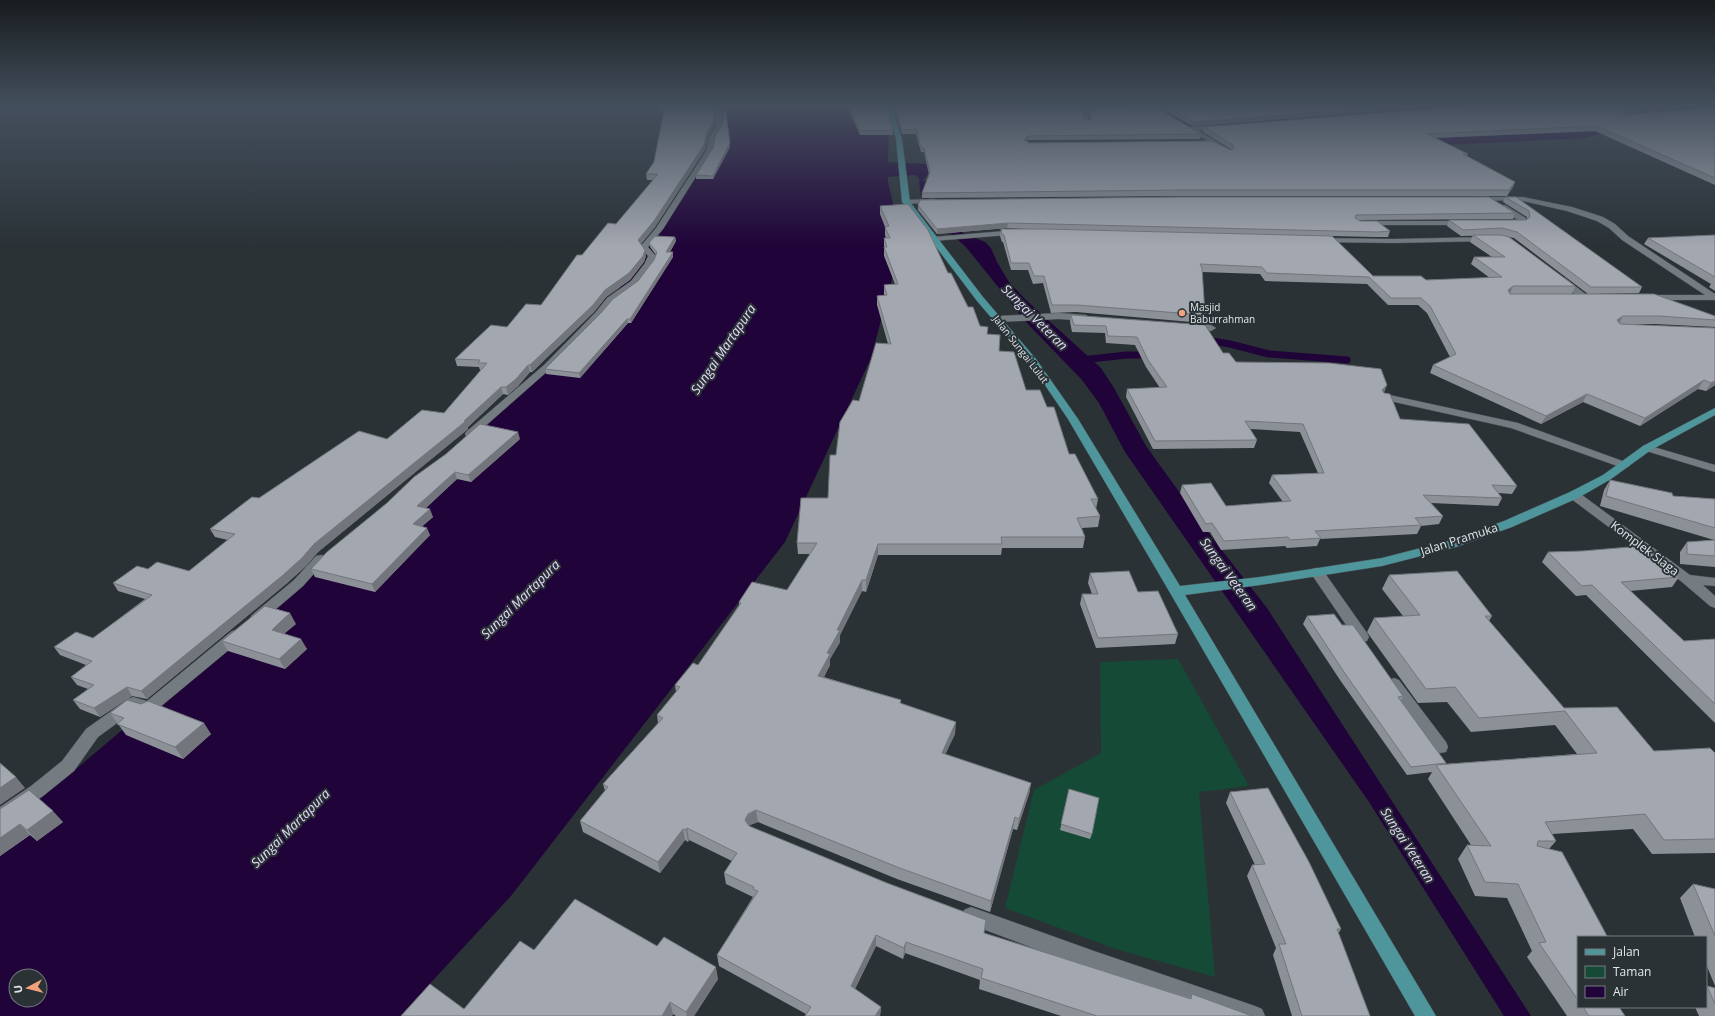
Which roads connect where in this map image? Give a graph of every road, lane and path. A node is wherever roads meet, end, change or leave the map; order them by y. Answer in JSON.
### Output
{"nodes":[{"id":1,"x":708,"y":152,"type":"edge"},
{"id":2,"x":900,"y":152,"type":"edge"},
{"id":3,"x":1466,"y":199,"type":"edge"},
{"id":4,"x":1489,"y":199,"type":"junction"},
{"id":5,"x":937,"y":201,"type":"edge"},
{"id":6,"x":906,"y":202,"type":"junction"},
{"id":7,"x":1503,"y":222,"type":"edge"},
{"id":8,"x":1360,"y":223,"type":"edge"},
{"id":9,"x":1471,"y":223,"type":"edge"},
{"id":10,"x":1029,"y":232,"type":"edge"},
{"id":11,"x":1499,"y":238,"type":"edge"},
{"id":12,"x":932,"y":239,"type":"junction"},
{"id":13,"x":1307,"y":239,"type":"edge"},
{"id":14,"x":1556,"y":276,"type":"edge"},
{"id":15,"x":1715,"y":297,"type":"edge"},
{"id":16,"x":1570,"y":298,"type":"edge"},
{"id":17,"x":1638,"y":298,"type":"edge"},
{"id":18,"x":1099,"y":318,"type":"edge"},
{"id":19,"x":999,"y":319,"type":"junction"},
{"id":20,"x":1182,"y":325,"type":"edge"},
{"id":21,"x":1211,"y":328,"type":"dead end"},
{"id":22,"x":1385,"y":397,"type":"edge"},
{"id":23,"x":1715,"y":411,"type":"edge"},
{"id":24,"x":460,"y":443,"type":"edge"},
{"id":25,"x":1647,"y":448,"type":"junction"},
{"id":26,"x":1624,"y":465,"type":"junction"},
{"id":27,"x":1715,"y":469,"type":"edge"},
{"id":28,"x":1574,"y":495,"type":"junction"},
{"id":29,"x":330,"y":551,"type":"edge"},
{"id":30,"x":1317,"y":572,"type":"junction"},
{"id":31,"x":1687,"y":579,"type":"junction"},
{"id":32,"x":1715,"y":582,"type":"edge"},
{"id":33,"x":1176,"y":591,"type":"junction"},
{"id":34,"x":1715,"y":603,"type":"edge"},
{"id":35,"x":1369,"y":648,"type":"edge"},
{"id":36,"x":1386,"y":672,"type":"edge"},
{"id":37,"x":1440,"y":747,"type":"dead end"},
{"id":38,"x":0,"y":816,"type":"edge"},
{"id":39,"x":953,"y":909,"type":"edge"},
{"id":40,"x":1254,"y":1016,"type":"edge"},
{"id":41,"x":1426,"y":1016,"type":"edge"}],
"edges":[{"from":1,"to":24,"type":"street"},
{"from":2,"to":6,"type":"main road","name":"Jalan Sungai Lulut"},
{"from":3,"to":4,"type":"street"},
{"from":4,"to":7,"type":"street"},
{"from":4,"to":15,"type":"street"},
{"from":5,"to":6,"type":"street"},
{"from":6,"to":12,"type":"main road","name":"Jalan Sungai Lulut"},
{"from":8,"to":9,"type":"street"},
{"from":10,"to":12,"type":"street"},
{"from":11,"to":13,"type":"street"},
{"from":12,"to":19,"type":"main road","name":"Jalan Sungai Lulut"},
{"from":14,"to":16,"type":"street"},
{"from":15,"to":17,"type":"street"},
{"from":18,"to":19,"type":"street"},
{"from":19,"to":33,"type":"main road","name":"Jalan Sungai Lulut"},
{"from":20,"to":21,"type":"street"},
{"from":22,"to":26,"type":"street"},
{"from":23,"to":25,"type":"main road","name":"Jalan Pramuka"},
{"from":25,"to":26,"type":"main road","name":"Jalan Pramuka"},
{"from":25,"to":27,"type":"street"},
{"from":26,"to":28,"type":"main road","name":"Jalan Pramuka"},
{"from":28,"to":30,"type":"main road","name":"Jalan Pramuka"},
{"from":28,"to":31,"type":"street","name":"Komplek Siaga"},
{"from":29,"to":38,"type":"street"},
{"from":30,"to":33,"type":"main road","name":"Jalan Pramuka"},
{"from":30,"to":35,"type":"street"},
{"from":31,"to":32,"type":"street"},
{"from":31,"to":34,"type":"street","name":"Komplek Siaga"},
{"from":33,"to":41,"type":"main road","name":"Jalan Sungai Lulut"},
{"from":36,"to":37,"type":"street"},
{"from":39,"to":40,"type":"street"}]}
